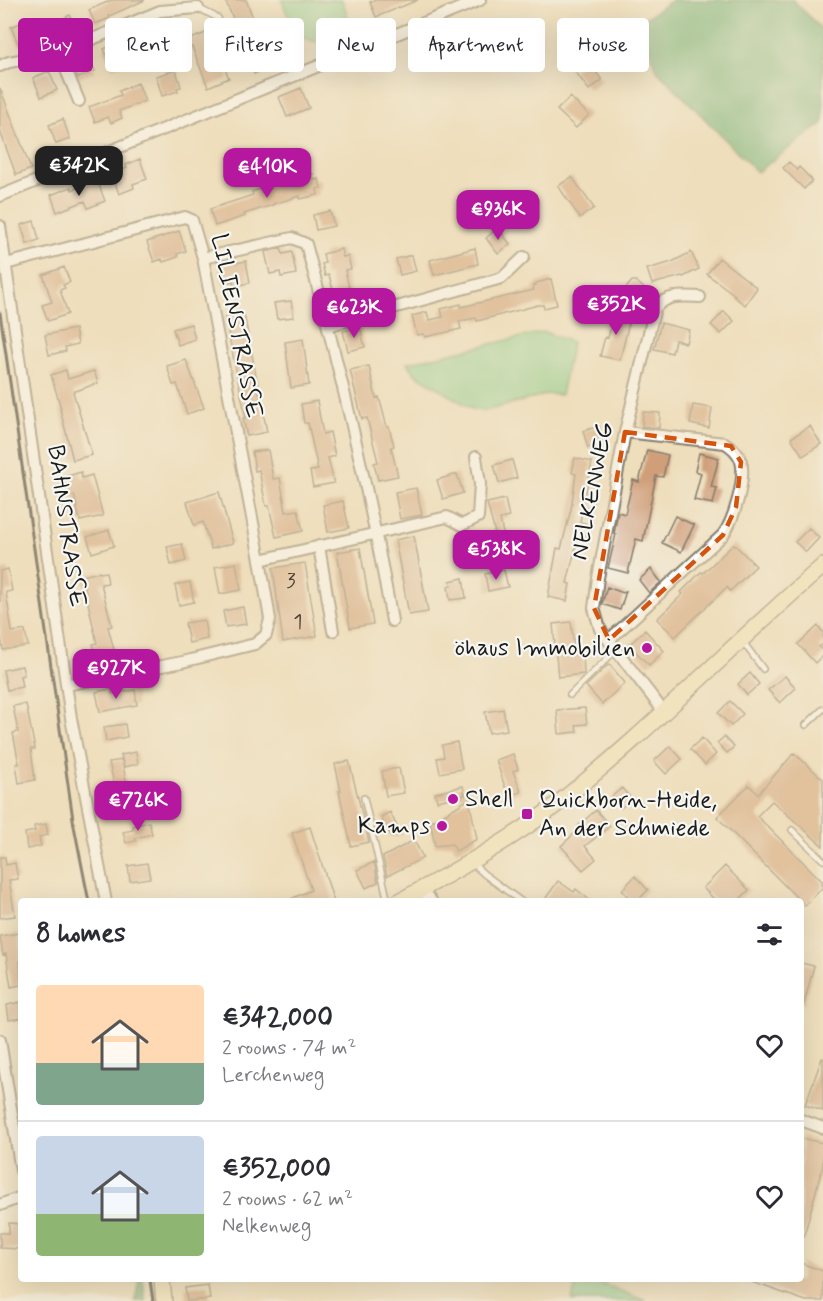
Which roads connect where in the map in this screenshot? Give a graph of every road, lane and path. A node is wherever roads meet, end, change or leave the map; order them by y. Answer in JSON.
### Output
{"nodes":[{"id":1,"x":480,"y":0,"type":"edge"},
{"id":2,"x":198,"y":8,"type":"joint"},
{"id":3,"x":218,"y":18,"type":"edge"},
{"id":4,"x":93,"y":39,"type":"edge"},
{"id":5,"x":18,"y":60,"type":"edge"},
{"id":6,"x":0,"y":66,"type":"edge"},
{"id":7,"x":67,"y":72,"type":"edge"},
{"id":8,"x":79,"y":101,"type":"dead end"},
{"id":9,"x":0,"y":196,"type":"edge"},
{"id":10,"x":0,"y":226,"type":"edge"},
{"id":11,"x":524,"y":257,"type":"dead end"},
{"id":12,"x":203,"y":258,"type":"junction"},
{"id":13,"x":6,"y":264,"type":"junction"},
{"id":14,"x":700,"y":297,"type":"dead end"},
{"id":15,"x":328,"y":326,"type":"junction"},
{"id":16,"x":625,"y":432,"type":"junction"},
{"id":17,"x":476,"y":457,"type":"dead end"},
{"id":18,"x":377,"y":533,"type":"junction"},
{"id":19,"x":319,"y":546,"type":"junction"},
{"id":20,"x":260,"y":560,"type":"junction"},
{"id":21,"x":823,"y":566,"type":"edge"},
{"id":22,"x":392,"y":621,"type":"dead end"},
{"id":23,"x":333,"y":631,"type":"dead end"},
{"id":24,"x":609,"y":640,"type":"junction"},
{"id":25,"x":742,"y":641,"type":"junction"},
{"id":26,"x":617,"y":650,"type":"junction"},
{"id":27,"x":763,"y":669,"type":"dead end"},
{"id":28,"x":66,"y":686,"type":"junction"},
{"id":29,"x":570,"y":695,"type":"dead end"},
{"id":30,"x":823,"y":709,"type":"edge"},
{"id":31,"x":664,"y":712,"type":"junction"},
{"id":32,"x":806,"y":725,"type":"dead end"},
{"id":33,"x":364,"y":798,"type":"dead end"},
{"id":34,"x":792,"y":830,"type":"dead end"},
{"id":35,"x":823,"y":860,"type":"edge"},
{"id":36,"x":470,"y":861,"type":"junction"},
{"id":37,"x":421,"y":890,"type":"junction"},
{"id":38,"x":105,"y":898,"type":"edge"},
{"id":39,"x":387,"y":898,"type":"edge"},
{"id":40,"x":406,"y":898,"type":"edge"},
{"id":41,"x":428,"y":898,"type":"edge"},
{"id":42,"x":517,"y":898,"type":"edge"},
{"id":43,"x":0,"y":1040,"type":"edge"},
{"id":44,"x":2,"y":1062,"type":"edge"},
{"id":45,"x":804,"y":1121,"type":"edge"},
{"id":46,"x":823,"y":1128,"type":"edge"},
{"id":47,"x":18,"y":1154,"type":"edge"},
{"id":48,"x":18,"y":1198,"type":"edge"},
{"id":49,"x":0,"y":1205,"type":"edge"},
{"id":50,"x":162,"y":1282,"type":"edge"},
{"id":51,"x":165,"y":1301,"type":"edge"}],
"edges":[{"from":1,"to":9,"type":"street"},
{"from":2,"to":3,"type":"lane"},
{"from":2,"to":4,"type":"street"},
{"from":5,"to":6,"type":"street"},
{"from":7,"to":8,"type":"street"},
{"from":10,"to":13,"type":"street","name":"BAHNSTRASSE"},
{"from":11,"to":15,"type":"street"},
{"from":12,"to":13,"type":"street","name":"LILIENSTRASSE"},
{"from":12,"to":15,"type":"street"},
{"from":12,"to":20,"type":"street","name":"LILIENSTRASSE"},
{"from":13,"to":28,"type":"street","name":"BAHNSTRASSE"},
{"from":14,"to":16,"type":"street","name":"NELKENWEG"},
{"from":15,"to":18,"type":"street"},
{"from":16,"to":24,"type":"street","name":"NELKENWEG"},
{"from":16,"to":24,"type":"street"},
{"from":17,"to":18,"type":"street"},
{"from":18,"to":19,"type":"street"},
{"from":18,"to":22,"type":"street"},
{"from":19,"to":20,"type":"street"},
{"from":19,"to":23,"type":"street"},
{"from":20,"to":28,"type":"street","name":"LILIENSTRASSE"},
{"from":21,"to":25,"type":"main road"},
{"from":24,"to":26,"type":"street","name":"NELKENWEG"},
{"from":25,"to":27,"type":"lane"},
{"from":25,"to":31,"type":"main road"},
{"from":26,"to":29,"type":"lane"},
{"from":26,"to":31,"type":"street","name":"NELKENWEG"},
{"from":28,"to":38,"type":"street","name":"BAHNSTRASSE"},
{"from":30,"to":32,"type":"lane"},
{"from":31,"to":36,"type":"main road"},
{"from":33,"to":39,"type":"lane"},
{"from":34,"to":35,"type":"lane"},
{"from":36,"to":37,"type":"main road"},
{"from":36,"to":42,"type":"lane"},
{"from":37,"to":40,"type":"main road"},
{"from":37,"to":41,"type":"street"},
{"from":43,"to":44,"type":"street"},
{"from":44,"to":47,"type":"street"},
{"from":45,"to":46,"type":"street"},
{"from":48,"to":49,"type":"street"},
{"from":50,"to":51,"type":"main road"}]}
